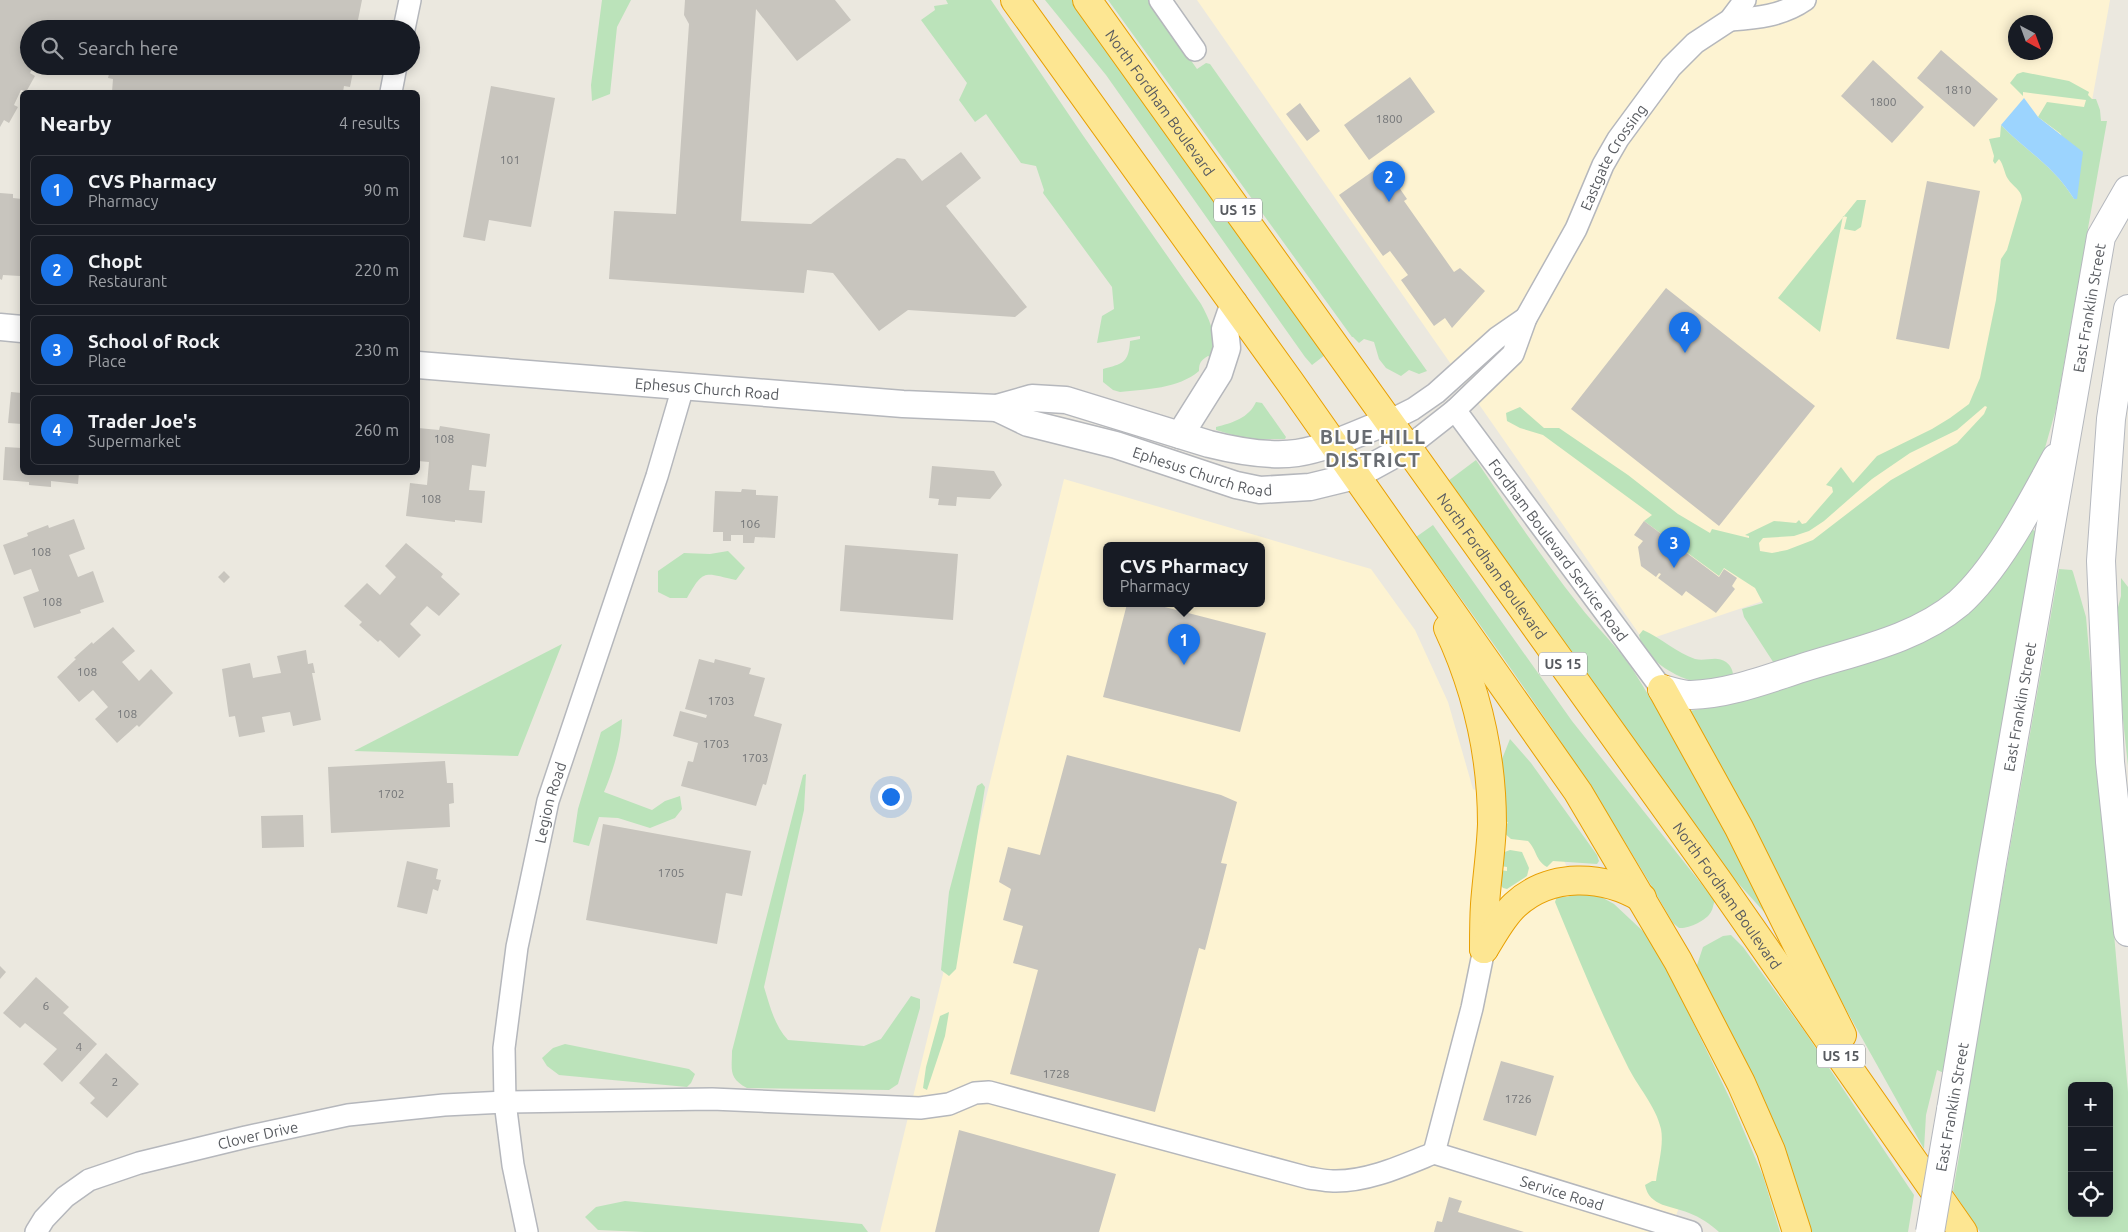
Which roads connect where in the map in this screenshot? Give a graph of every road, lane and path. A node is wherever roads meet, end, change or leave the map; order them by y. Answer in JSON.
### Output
{"nodes":[{"id":1,"x":410,"y":0,"type":"edge"},
{"id":2,"x":1016,"y":0,"type":"edge"},
{"id":3,"x":1087,"y":0,"type":"edge"},
{"id":4,"x":1160,"y":0,"type":"edge"},
{"id":5,"x":1745,"y":0,"type":"edge"},
{"id":6,"x":1805,"y":0,"type":"edge"},
{"id":7,"x":406,"y":20,"type":"edge"},
{"id":8,"x":1730,"y":20,"type":"junction"},
{"id":9,"x":1195,"y":50,"type":"dead end"},
{"id":10,"x":394,"y":75,"type":"edge"},
{"id":11,"x":391,"y":90,"type":"edge"},
{"id":12,"x":2128,"y":190,"type":"edge"},
{"id":13,"x":1234,"y":303,"type":"junction"},
{"id":14,"x":2128,"y":309,"type":"edge"},
{"id":15,"x":1526,"y":318,"type":"junction"},
{"id":16,"x":0,"y":327,"type":"edge"},
{"id":17,"x":20,"y":329,"type":"edge"},
{"id":18,"x":420,"y":365,"type":"edge"},
{"id":19,"x":683,"y":387,"type":"junction"},
{"id":20,"x":998,"y":408,"type":"junction"},
{"id":21,"x":1455,"y":410,"type":"junction"},
{"id":22,"x":1390,"y":421,"type":"junction"},
{"id":23,"x":1180,"y":435,"type":"junction"},
{"id":24,"x":2067,"y":437,"type":"junction"},
{"id":25,"x":1332,"y":443,"type":"junction"},
{"id":26,"x":1408,"y":447,"type":"junction"},
{"id":27,"x":1355,"y":476,"type":"junction"},
{"id":28,"x":1420,"y":568,"type":"junction"},
{"id":29,"x":1662,"y":690,"type":"junction"},
{"id":30,"x":2122,"y":815,"type":"edge"},
{"id":31,"x":1642,"y":898,"type":"junction"},
{"id":32,"x":2128,"y":932,"type":"edge"},
{"id":33,"x":1484,"y":949,"type":"junction"},
{"id":34,"x":505,"y":1102,"type":"junction"},
{"id":35,"x":1878,"y":1111,"type":"junction"},
{"id":36,"x":1434,"y":1154,"type":"junction"},
{"id":37,"x":36,"y":1232,"type":"edge"},
{"id":38,"x":527,"y":1232,"type":"edge"},
{"id":39,"x":1691,"y":1232,"type":"edge"},
{"id":40,"x":1797,"y":1232,"type":"edge"},
{"id":41,"x":1930,"y":1232,"type":"edge"},
{"id":42,"x":1963,"y":1232,"type":"edge"}],
"edges":[{"from":1,"to":7,"type":"street"},
{"from":2,"to":13,"type":"highway"},
{"from":3,"to":22,"type":"highway","name":"North Fordham Boulevard","number":"US 15"},
{"from":4,"to":9,"type":"street"},
{"from":5,"to":8,"type":"street","name":"Eastgate Crossing"},
{"from":6,"to":8,"type":"street","name":"Eastgate Crossing"},
{"from":8,"to":15,"type":"street","name":"Eastgate Crossing"},
{"from":10,"to":11,"type":"street"},
{"from":12,"to":24,"type":"main road","name":"East Franklin Street"},
{"from":13,"to":23,"type":"street"},
{"from":13,"to":25,"type":"highway"},
{"from":14,"to":30,"type":"main road"},
{"from":15,"to":21,"type":"street","name":"Eastgate Crossing"},
{"from":15,"to":22,"type":"street","name":"Eastgate Crossing"},
{"from":16,"to":17,"type":"street"},
{"from":18,"to":19,"type":"street","name":"Ephesus Church Road"},
{"from":19,"to":20,"type":"street","name":"Ephesus Church Road"},
{"from":19,"to":34,"type":"street","name":"Legion Road"},
{"from":20,"to":23,"type":"street","name":"Ephesus Church Road"},
{"from":20,"to":27,"type":"street","name":"Ephesus Church Road"},
{"from":21,"to":26,"type":"street","name":"Eastgate Crossing"},
{"from":21,"to":29,"type":"street","name":"Fordham Boulevard Service Road"},
{"from":22,"to":25,"type":"street","name":"Ephesus Church Road"},
{"from":22,"to":26,"type":"highway","name":"North Fordham Boulevard","number":"US 15"},
{"from":23,"to":25,"type":"street","name":"Ephesus Church Road"},
{"from":24,"to":29,"type":"main road"},
{"from":24,"to":41,"type":"main road","name":"East Franklin Street","bridge":true},
{"from":25,"to":27,"type":"highway"},
{"from":26,"to":27,"type":"street","name":"Ephesus Church Road"},
{"from":26,"to":35,"type":"highway","name":"North Fordham Boulevard","number":"US 15"},
{"from":27,"to":28,"type":"highway"},
{"from":28,"to":31,"type":"highway"},
{"from":28,"to":33,"type":"highway"},
{"from":29,"to":35,"type":"highway"},
{"from":30,"to":32,"type":"main road"},
{"from":31,"to":33,"type":"highway"},
{"from":31,"to":40,"type":"highway"},
{"from":33,"to":36,"type":"street"},
{"from":34,"to":36,"type":"street","name":"Clover Drive"},
{"from":34,"to":37,"type":"street","name":"Clover Drive"},
{"from":34,"to":38,"type":"street","name":"Legion Road"},
{"from":35,"to":42,"type":"highway","name":"North Fordham Boulevard","number":"US 15"},
{"from":36,"to":39,"type":"street","name":"Service Road"}]}
